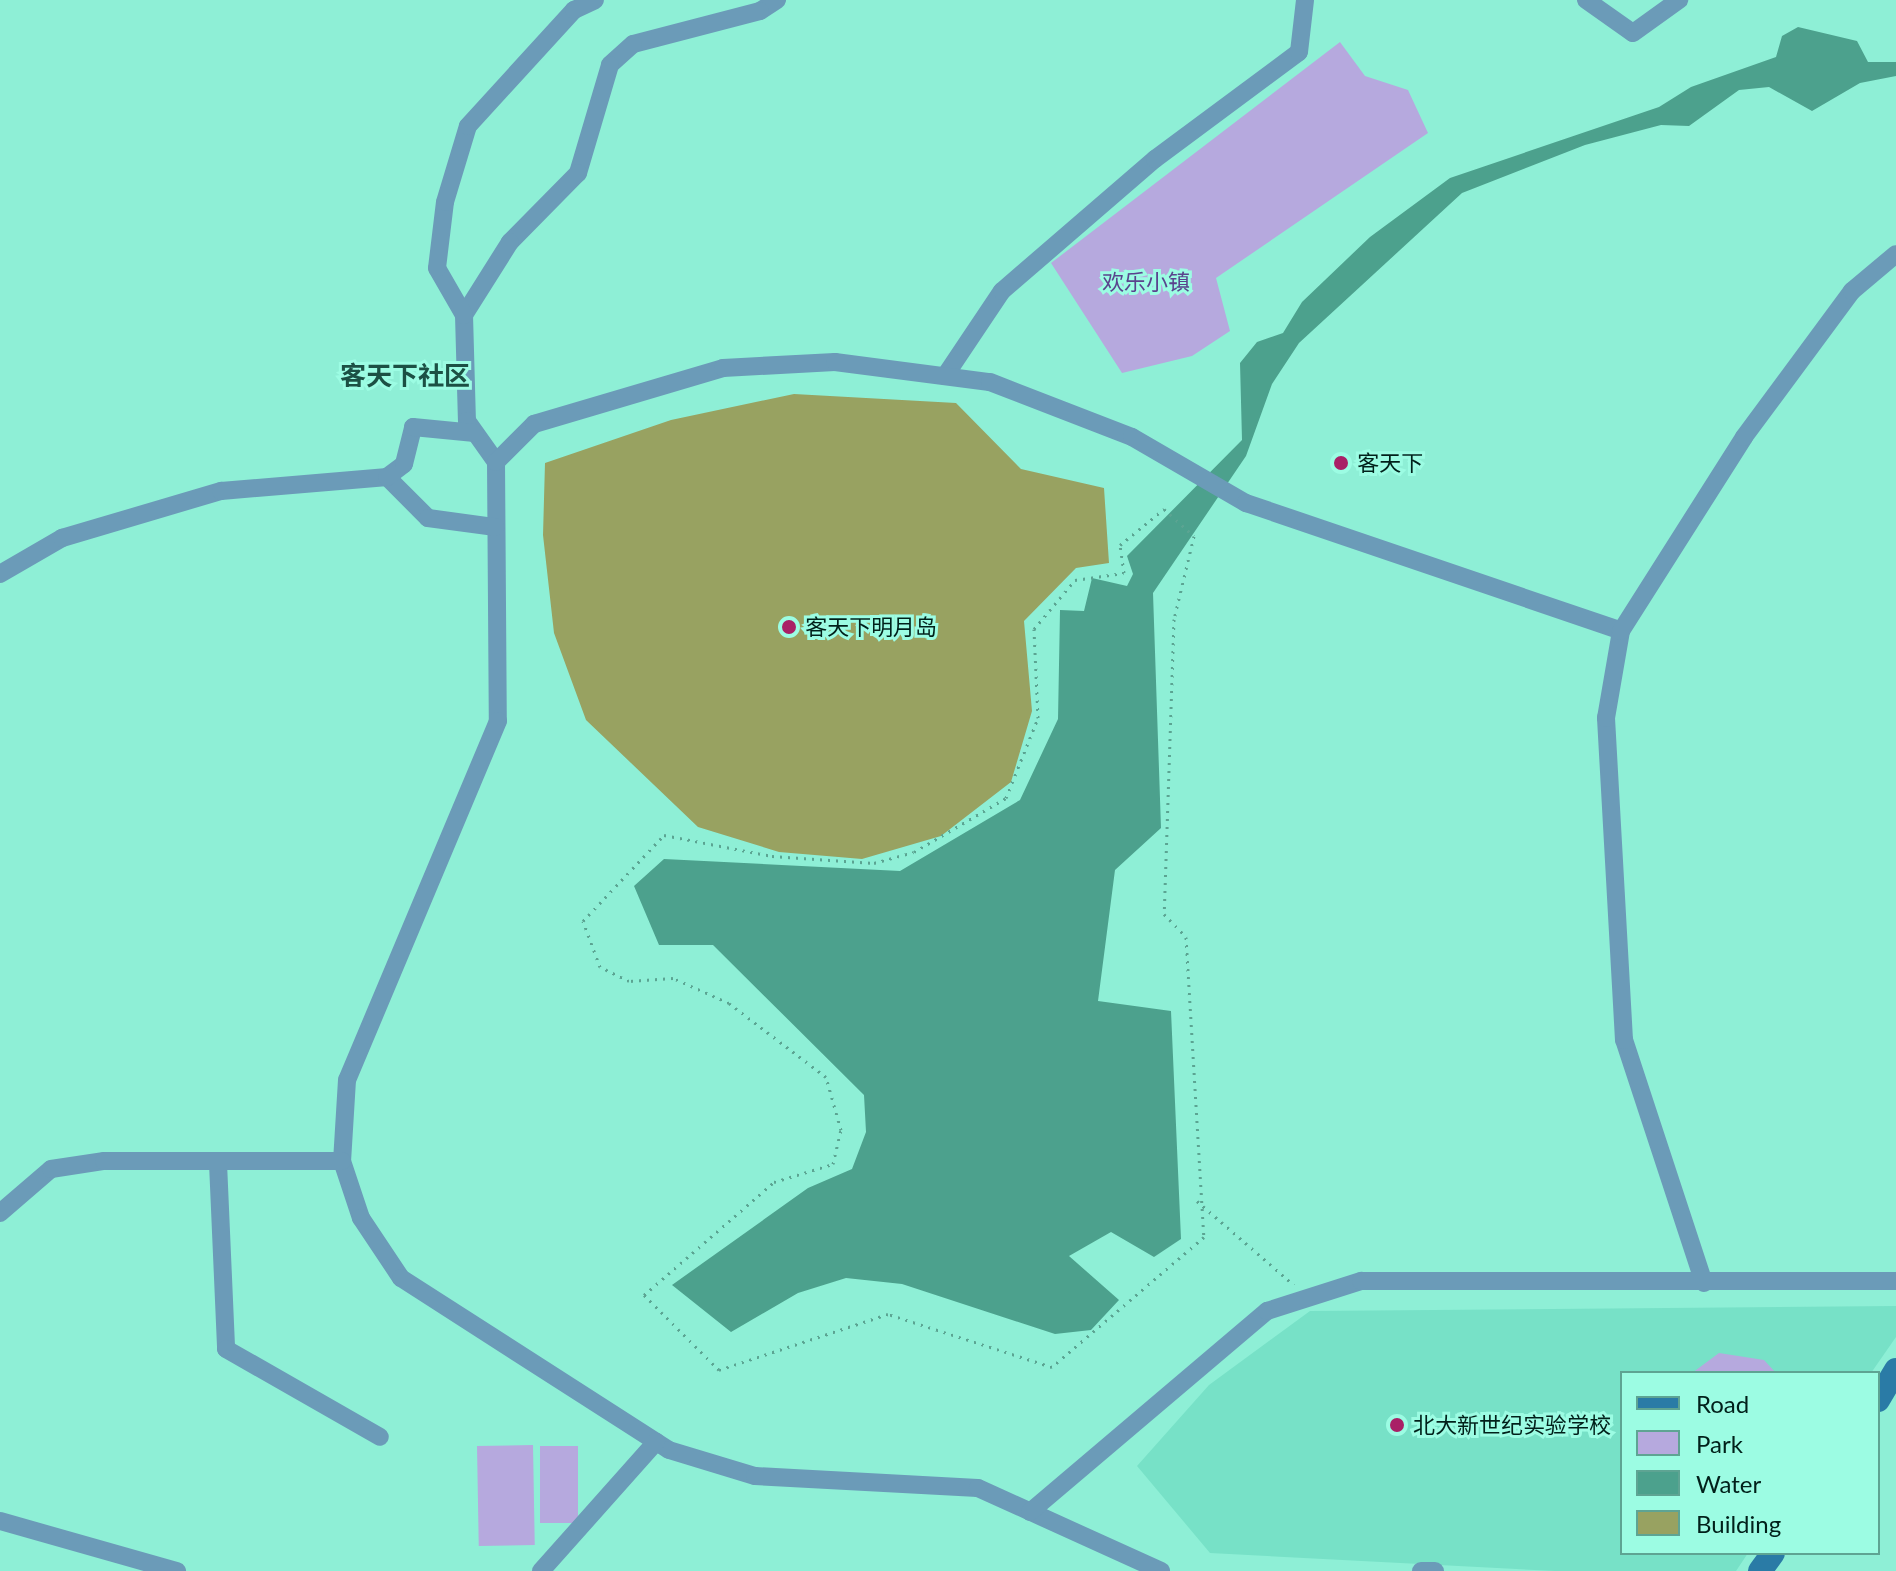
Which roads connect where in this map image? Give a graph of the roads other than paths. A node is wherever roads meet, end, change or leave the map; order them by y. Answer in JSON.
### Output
{"nodes":[{"id":1,"x":595,"y":0,"type":"edge"},
{"id":2,"x":777,"y":0,"type":"edge"},
{"id":3,"x":1305,"y":0,"type":"edge"},
{"id":4,"x":1586,"y":0,"type":"edge"},
{"id":5,"x":1679,"y":0,"type":"edge"},
{"id":6,"x":1896,"y":254,"type":"edge"},
{"id":7,"x":464,"y":315,"type":"junction"},
{"id":8,"x":945,"y":376,"type":"junction"},
{"id":9,"x":475,"y":433,"type":"junction"},
{"id":10,"x":496,"y":462,"type":"junction"},
{"id":11,"x":387,"y":477,"type":"junction"},
{"id":12,"x":495,"y":527,"type":"junction"},
{"id":13,"x":0,"y":574,"type":"edge"},
{"id":14,"x":1621,"y":631,"type":"junction"},
{"id":15,"x":342,"y":1161,"type":"junction"},
{"id":16,"x":218,"y":1163,"type":"junction"},
{"id":17,"x":0,"y":1213,"type":"edge"},
{"id":18,"x":1896,"y":1281,"type":"edge"},
{"id":19,"x":1704,"y":1283,"type":"junction"},
{"id":20,"x":1896,"y":1370,"type":"edge"},
{"id":21,"x":1880,"y":1397,"type":"edge"},
{"id":22,"x":380,"y":1437,"type":"dead end"},
{"id":23,"x":656,"y":1442,"type":"junction"},
{"id":24,"x":1030,"y":1512,"type":"junction"},
{"id":25,"x":0,"y":1521,"type":"edge"},
{"id":26,"x":177,"y":1571,"type":"edge"},
{"id":27,"x":541,"y":1571,"type":"edge"},
{"id":28,"x":1160,"y":1571,"type":"edge"},
{"id":29,"x":1421,"y":1571,"type":"edge"},
{"id":30,"x":1435,"y":1571,"type":"edge"}],
"edges":[{"from":1,"to":7,"type":"street"},
{"from":2,"to":7,"type":"street"},
{"from":3,"to":8,"type":"street"},
{"from":4,"to":5,"type":"street"},
{"from":6,"to":14,"type":"street"},
{"from":7,"to":9,"type":"street"},
{"from":8,"to":10,"type":"street"},
{"from":8,"to":14,"type":"street"},
{"from":9,"to":10,"type":"street"},
{"from":9,"to":11,"type":"street"},
{"from":10,"to":12,"type":"street"},
{"from":11,"to":12,"type":"street"},
{"from":11,"to":13,"type":"street"},
{"from":12,"to":15,"type":"street"},
{"from":14,"to":19,"type":"street"},
{"from":15,"to":16,"type":"street"},
{"from":15,"to":23,"type":"street"},
{"from":16,"to":17,"type":"street"},
{"from":16,"to":22,"type":"street"},
{"from":18,"to":19,"type":"street"},
{"from":19,"to":24,"type":"street"},
{"from":20,"to":21,"type":"street"},
{"from":23,"to":24,"type":"street"},
{"from":23,"to":27,"type":"street"},
{"from":24,"to":28,"type":"street"},
{"from":25,"to":26,"type":"street"},
{"from":29,"to":30,"type":"street"}]}
